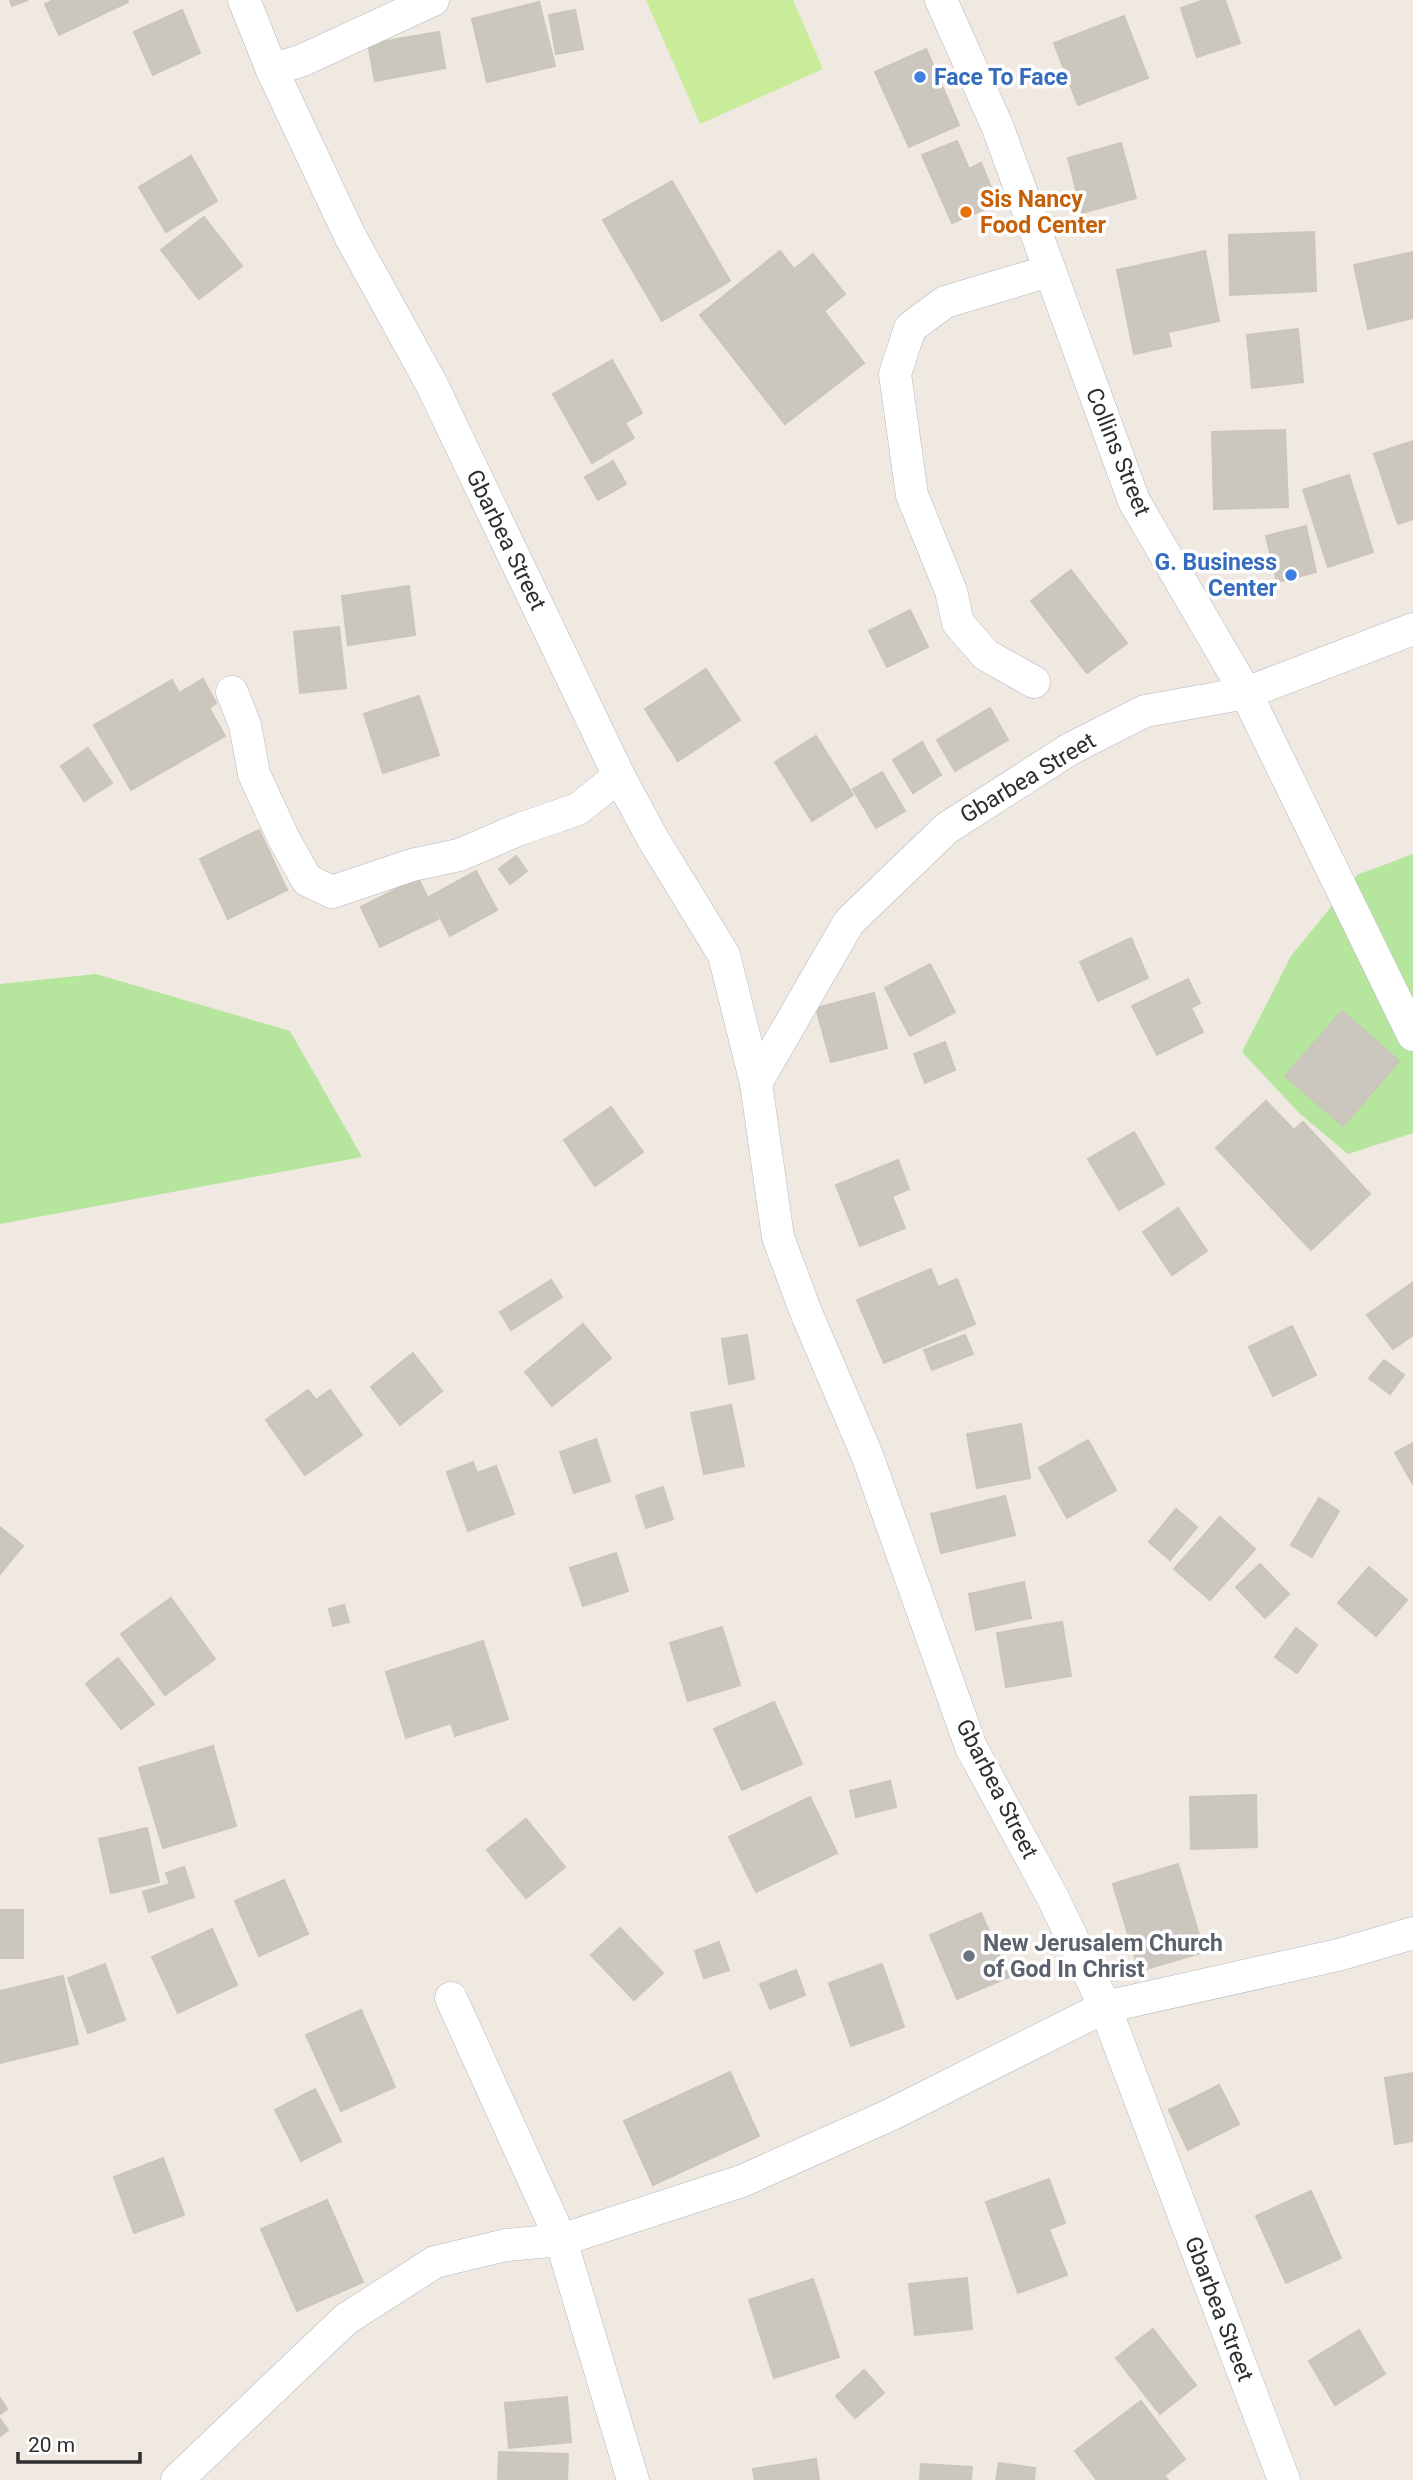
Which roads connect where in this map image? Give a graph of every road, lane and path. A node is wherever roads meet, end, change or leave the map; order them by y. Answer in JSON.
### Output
{"nodes":[{"id":1,"x":244,"y":0,"type":"edge"},
{"id":2,"x":433,"y":0,"type":"edge"},
{"id":3,"x":941,"y":0,"type":"edge"},
{"id":4,"x":272,"y":70,"type":"junction"},
{"id":5,"x":1049,"y":271,"type":"junction"},
{"id":6,"x":1413,"y":629,"type":"edge"},
{"id":7,"x":1034,"y":682,"type":"dead end"},
{"id":8,"x":232,"y":692,"type":"dead end"},
{"id":9,"x":1246,"y":693,"type":"junction"},
{"id":10,"x":619,"y":776,"type":"junction"},
{"id":11,"x":1413,"y":1035,"type":"edge"},
{"id":12,"x":756,"y":1083,"type":"junction"},
{"id":13,"x":1413,"y":1933,"type":"edge"},
{"id":14,"x":451,"y":1998,"type":"dead end"},
{"id":15,"x":1105,"y":2007,"type":"junction"},
{"id":16,"x":561,"y":2240,"type":"junction"},
{"id":17,"x":177,"y":2480,"type":"edge"},
{"id":18,"x":633,"y":2480,"type":"edge"},
{"id":19,"x":1284,"y":2480,"type":"edge"}],
"edges":[{"from":1,"to":4,"type":"street","name":"Gbarbea Street"},
{"from":2,"to":4,"type":"street"},
{"from":3,"to":5,"type":"street","name":"Collins Street"},
{"from":4,"to":10,"type":"street","name":"Gbarbea Street"},
{"from":5,"to":7,"type":"street"},
{"from":5,"to":9,"type":"street","name":"Collins Street"},
{"from":6,"to":9,"type":"street","name":"Gbarbea Street"},
{"from":8,"to":10,"type":"street"},
{"from":9,"to":11,"type":"street","name":"Collins Street"},
{"from":9,"to":12,"type":"street","name":"Gbarbea Street"},
{"from":10,"to":12,"type":"street","name":"Gbarbea Street"},
{"from":12,"to":15,"type":"street","name":"Gbarbea Street"},
{"from":13,"to":15,"type":"street"},
{"from":14,"to":16,"type":"street"},
{"from":15,"to":16,"type":"street"},
{"from":15,"to":19,"type":"street","name":"Gbarbea Street"},
{"from":16,"to":17,"type":"street"},
{"from":16,"to":18,"type":"street"}]}
